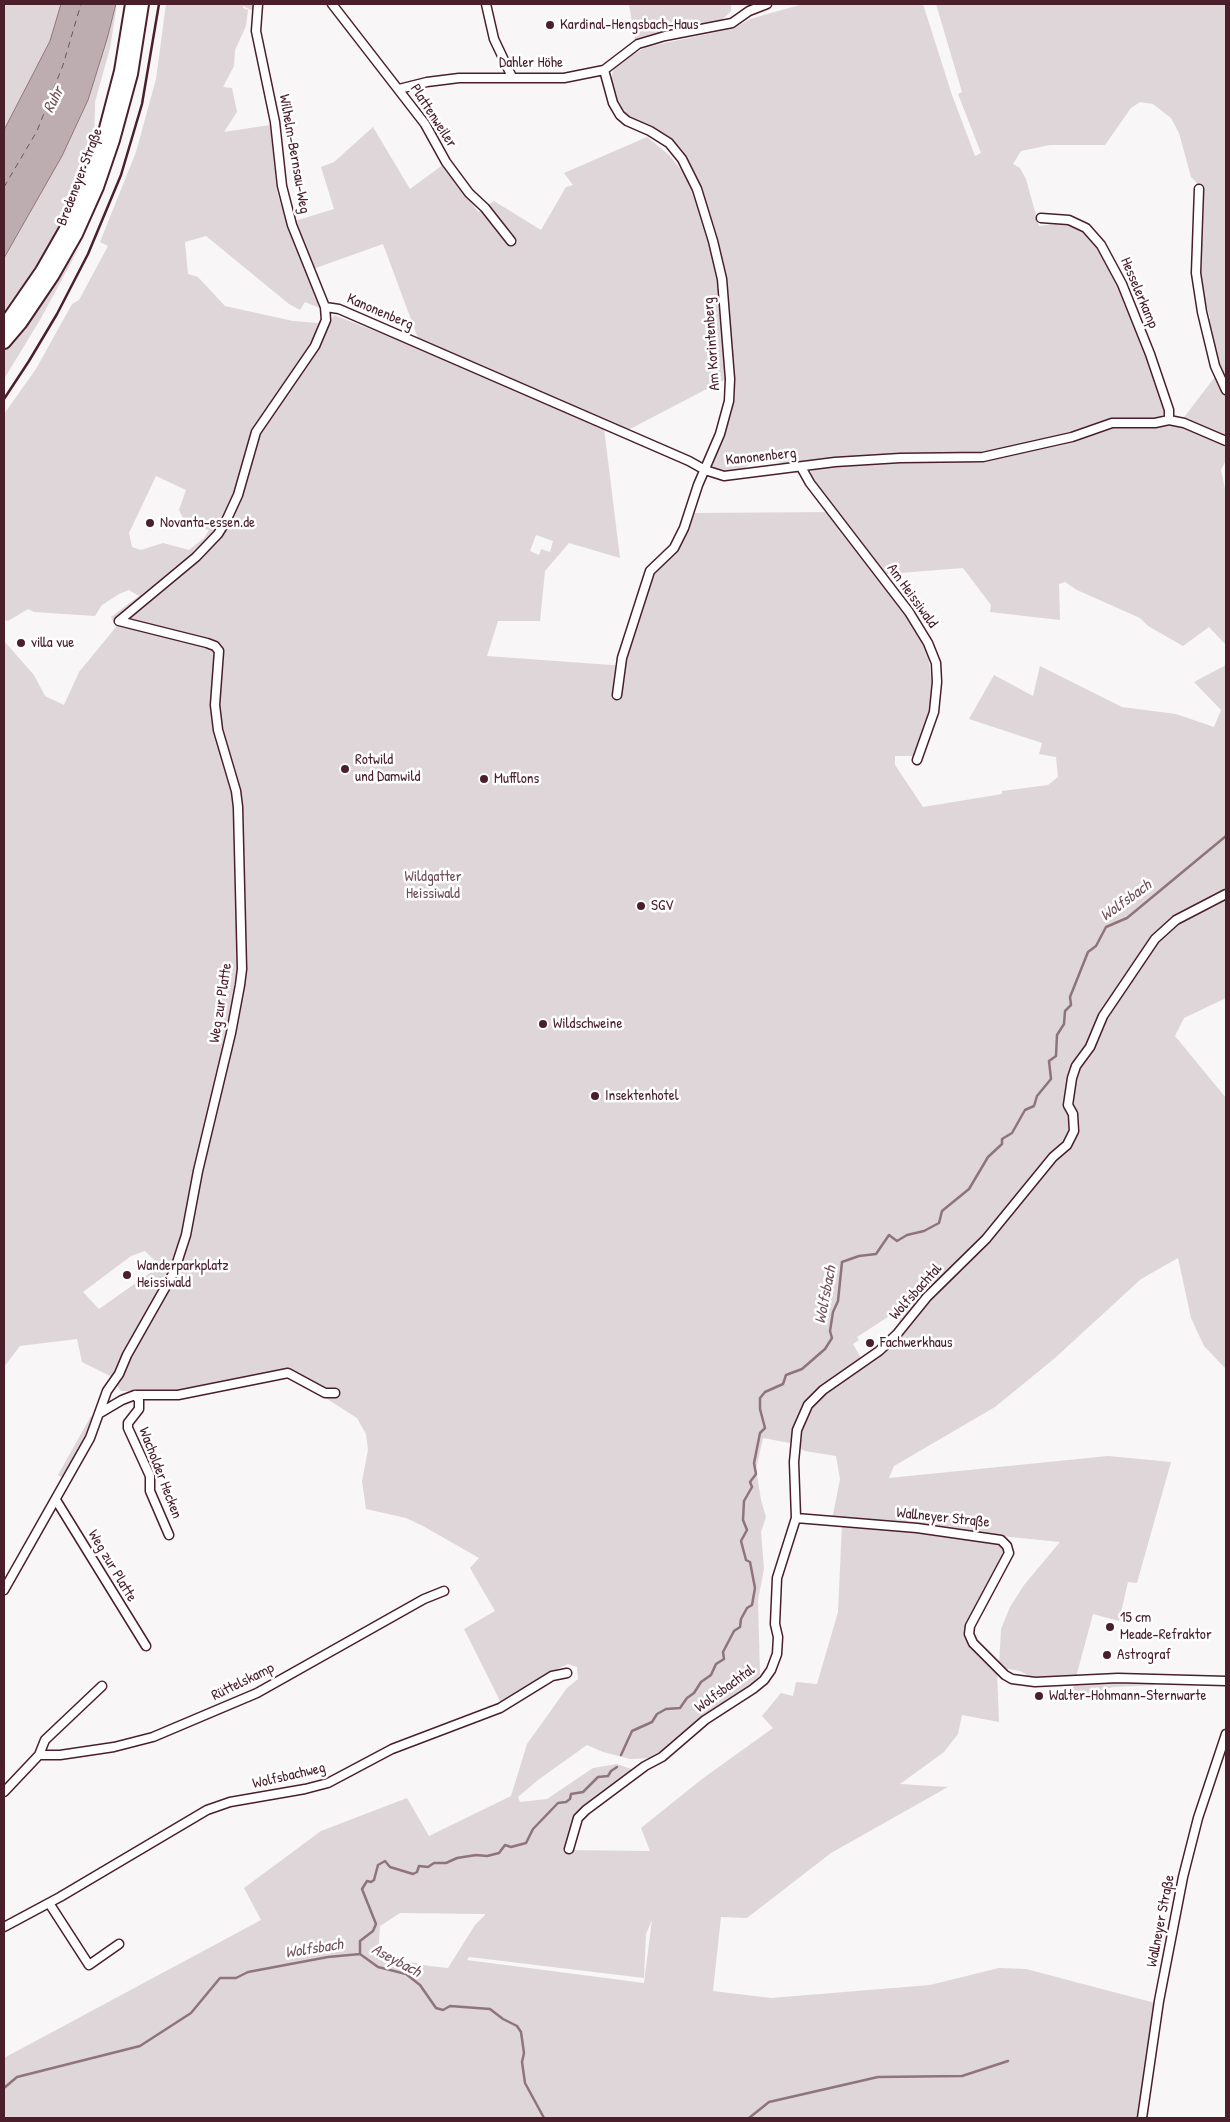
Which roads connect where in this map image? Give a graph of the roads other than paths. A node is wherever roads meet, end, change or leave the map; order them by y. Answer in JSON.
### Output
{"nodes":[{"id":1,"x":132,"y":4,"type":"edge"},
{"id":2,"x":142,"y":4,"type":"edge"},
{"id":3,"x":258,"y":4,"type":"edge"},
{"id":4,"x":332,"y":4,"type":"edge"},
{"id":5,"x":486,"y":4,"type":"edge"},
{"id":6,"x":767,"y":4,"type":"edge"},
{"id":7,"x":604,"y":70,"type":"junction"},
{"id":8,"x":512,"y":77,"type":"junction"},
{"id":9,"x":399,"y":89,"type":"junction"},
{"id":10,"x":1199,"y":189,"type":"dead end"},
{"id":11,"x":1041,"y":218,"type":"dead end"},
{"id":12,"x":511,"y":241,"type":"dead end"},
{"id":13,"x":325,"y":307,"type":"junction"},
{"id":14,"x":4,"y":326,"type":"edge"},
{"id":15,"x":4,"y":342,"type":"edge"},
{"id":16,"x":1226,"y":390,"type":"edge"},
{"id":17,"x":1168,"y":420,"type":"junction"},
{"id":18,"x":1226,"y":441,"type":"edge"},
{"id":19,"x":801,"y":467,"type":"junction"},
{"id":20,"x":705,"y":470,"type":"junction"},
{"id":21,"x":119,"y":621,"type":"joint"},
{"id":22,"x":617,"y":695,"type":"dead end"},
{"id":23,"x":918,"y":760,"type":"dead end"},
{"id":24,"x":1226,"y":894,"type":"edge"},
{"id":25,"x":335,"y":1393,"type":"dead end"},
{"id":26,"x":135,"y":1395,"type":"junction"},
{"id":27,"x":100,"y":1413,"type":"junction"},
{"id":28,"x":56,"y":1500,"type":"junction"},
{"id":29,"x":796,"y":1518,"type":"junction"},
{"id":30,"x":170,"y":1535,"type":"dead end"},
{"id":31,"x":4,"y":1590,"type":"edge"},
{"id":32,"x":444,"y":1592,"type":"dead end"},
{"id":33,"x":146,"y":1646,"type":"dead end"},
{"id":34,"x":567,"y":1673,"type":"dead end"},
{"id":35,"x":1226,"y":1681,"type":"edge"},
{"id":36,"x":102,"y":1686,"type":"dead end"},
{"id":37,"x":1226,"y":1734,"type":"edge"},
{"id":38,"x":39,"y":1755,"type":"junction"},
{"id":39,"x":4,"y":1792,"type":"edge"},
{"id":40,"x":569,"y":1849,"type":"dead end"},
{"id":41,"x":49,"y":1903,"type":"junction"},
{"id":42,"x":4,"y":1927,"type":"edge"},
{"id":43,"x":119,"y":1944,"type":"dead end"},
{"id":44,"x":1142,"y":2118,"type":"edge"}],
"edges":[{"from":1,"to":14,"type":"main road","name":"Bredeneyer Straße"},
{"from":2,"to":15,"type":"main road","name":"Bredeneyer Straße"},
{"from":3,"to":13,"type":"street","name":"Wilhelm-Bernsau-Weg"},
{"from":4,"to":9,"type":"street","name":"Plattenweiler"},
{"from":5,"to":8,"type":"street"},
{"from":6,"to":7,"type":"street","name":"Dahler Höhe"},
{"from":7,"to":8,"type":"street","name":"Dahler Höhe"},
{"from":7,"to":20,"type":"street","name":"Am Korintenberg"},
{"from":8,"to":9,"type":"street","name":"Dahler Höhe"},
{"from":9,"to":12,"type":"street","name":"Plattenweiler"},
{"from":10,"to":16,"type":"street"},
{"from":11,"to":17,"type":"street","name":"Hesselerkamp"},
{"from":13,"to":20,"type":"street","name":"Kanonenberg"},
{"from":13,"to":21,"type":"street","name":"Wilhelm-Bernsau-Weg"},
{"from":17,"to":18,"type":"street","name":"Kanonenberg"},
{"from":17,"to":19,"type":"street","name":"Kanonenberg"},
{"from":19,"to":20,"type":"street","name":"Kanonenberg"},
{"from":19,"to":23,"type":"street","name":"Am Heissiwald"},
{"from":20,"to":22,"type":"street","name":"Am Korintenberg"},
{"from":21,"to":27,"type":"street","name":"Weg zur Platte"},
{"from":24,"to":29,"type":"street","name":"Wolfsbachtal"},
{"from":25,"to":26,"type":"street"},
{"from":26,"to":27,"type":"street"},
{"from":26,"to":30,"type":"street","name":"Wacholder Hecken"},
{"from":27,"to":28,"type":"street","name":"Weg zur Platte"},
{"from":28,"to":31,"type":"street","name":"Weg zur Platte"},
{"from":28,"to":33,"type":"street","name":"Weg zur Platte"},
{"from":29,"to":35,"type":"street","name":"Wallneyer Straße"},
{"from":29,"to":40,"type":"street","name":"Wolfsbachtal"},
{"from":32,"to":38,"type":"street","name":"Rüttelskamp"},
{"from":34,"to":41,"type":"street","name":"Wolfsbachweg"},
{"from":36,"to":38,"type":"street"},
{"from":37,"to":44,"type":"street","name":"Wallneyer Straße"},
{"from":38,"to":39,"type":"street"},
{"from":41,"to":42,"type":"street","name":"Wolfsbachweg"},
{"from":41,"to":43,"type":"street"}]}
